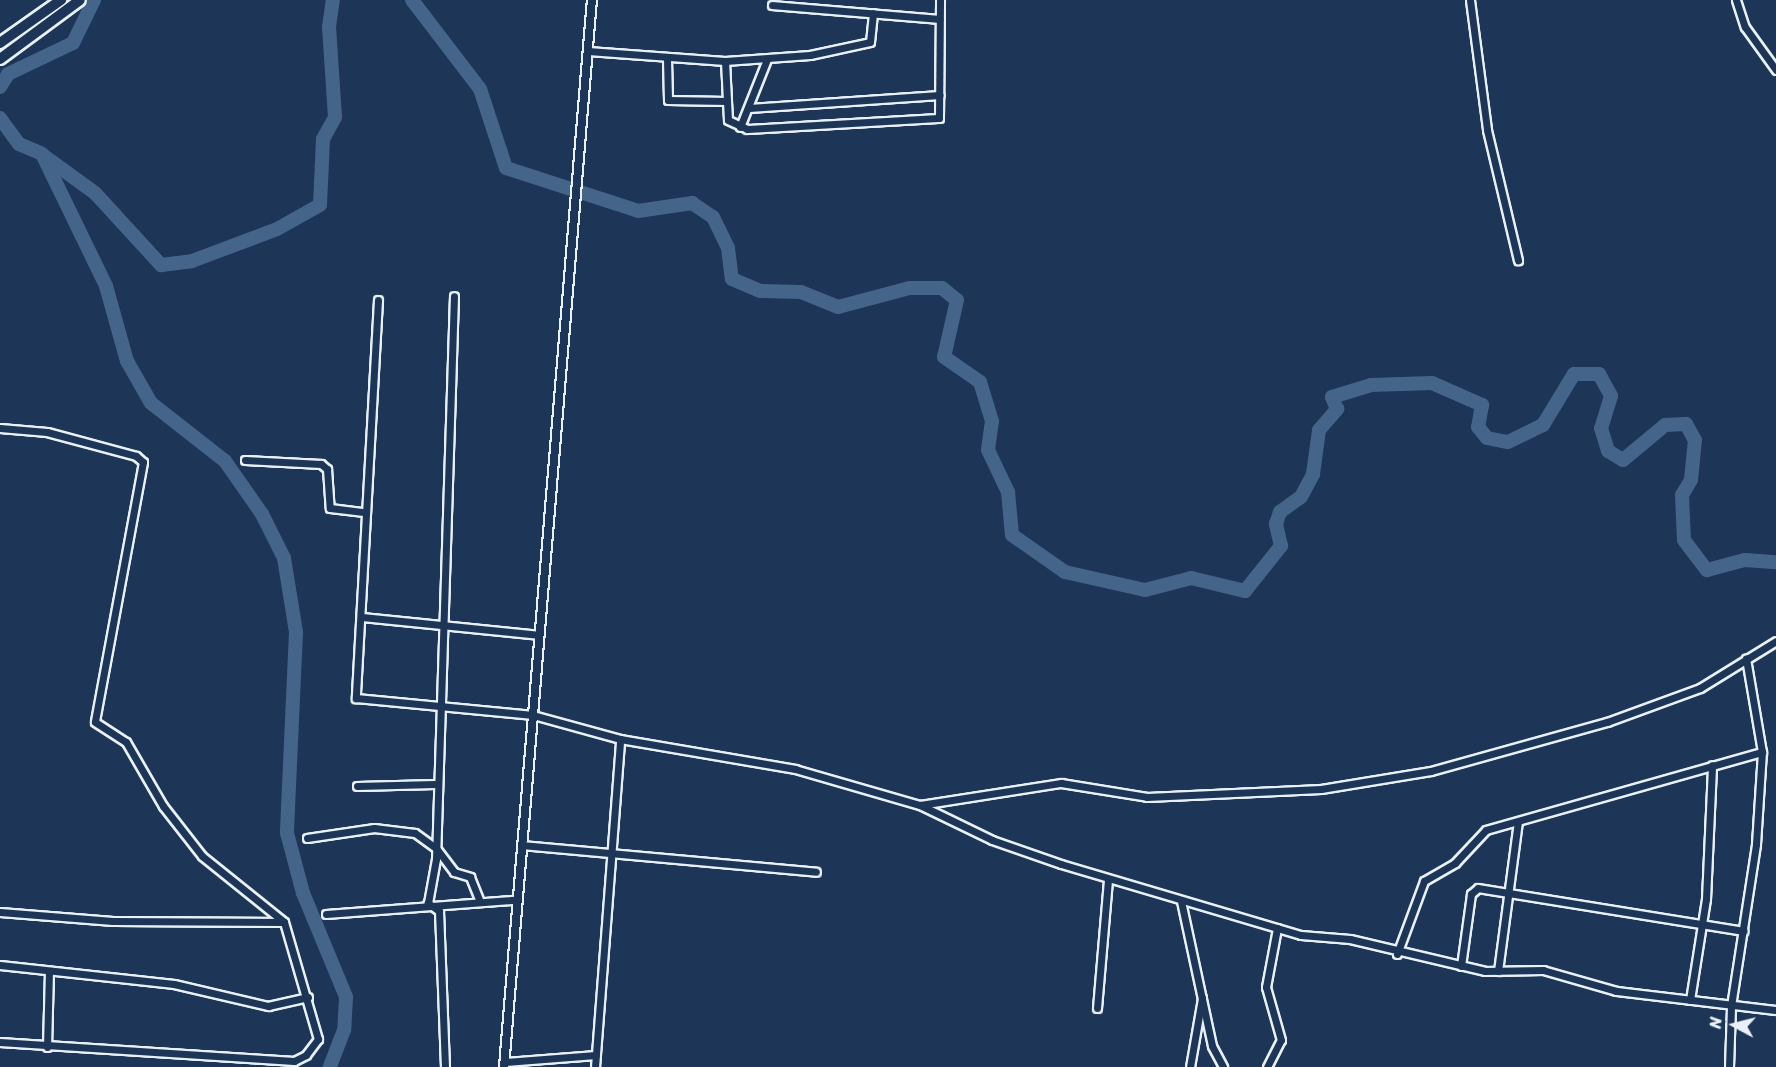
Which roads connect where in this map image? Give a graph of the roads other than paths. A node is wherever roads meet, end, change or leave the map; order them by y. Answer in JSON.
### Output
{"nodes":[{"id":1,"x":80,"y":0,"type":"edge"},
{"id":2,"x":592,"y":0,"type":"edge"},
{"id":3,"x":940,"y":0,"type":"edge"},
{"id":4,"x":1470,"y":0,"type":"edge"},
{"id":5,"x":1736,"y":0,"type":"edge"},
{"id":6,"x":60,"y":5,"type":"edge"},
{"id":7,"x":772,"y":5,"type":"dead end"},
{"id":8,"x":873,"y":13,"type":"junction"},
{"id":9,"x":939,"y":19,"type":"junction"},
{"id":10,"x":0,"y":44,"type":"edge"},
{"id":11,"x":588,"y":51,"type":"junction"},
{"id":12,"x":0,"y":59,"type":"edge"},
{"id":13,"x":667,"y":59,"type":"junction"},
{"id":14,"x":767,"y":59,"type":"junction"},
{"id":15,"x":725,"y":61,"type":"junction"},
{"id":16,"x":1776,"y":70,"type":"edge"},
{"id":17,"x":940,"y":95,"type":"junction"},
{"id":18,"x":727,"y":100,"type":"junction"},
{"id":19,"x":749,"y":108,"type":"junction"},
{"id":20,"x":740,"y":127,"type":"junction"},
{"id":21,"x":1518,"y":260,"type":"dead end"},
{"id":22,"x":454,"y":296,"type":"dead end"},
{"id":23,"x":378,"y":300,"type":"dead end"},
{"id":24,"x":0,"y":428,"type":"edge"},
{"id":25,"x":244,"y":460,"type":"dead end"},
{"id":26,"x":364,"y":512,"type":"junction"},
{"id":27,"x":363,"y":616,"type":"junction"},
{"id":28,"x":441,"y":626,"type":"junction"},
{"id":29,"x":539,"y":635,"type":"junction"},
{"id":30,"x":1776,"y":641,"type":"edge"},
{"id":31,"x":1746,"y":658,"type":"junction"},
{"id":32,"x":437,"y":706,"type":"junction"},
{"id":33,"x":533,"y":715,"type":"junction"},
{"id":34,"x":620,"y":739,"type":"junction"},
{"id":35,"x":1762,"y":752,"type":"junction"},
{"id":36,"x":1712,"y":765,"type":"junction"},
{"id":37,"x":435,"y":784,"type":"junction"},
{"id":38,"x":357,"y":786,"type":"dead end"},
{"id":39,"x":920,"y":806,"type":"junction"},
{"id":40,"x":1518,"y":822,"type":"junction"},
{"id":41,"x":307,"y":837,"type":"dead end"},
{"id":42,"x":522,"y":845,"type":"junction"},
{"id":43,"x":436,"y":848,"type":"junction"},
{"id":44,"x":611,"y":852,"type":"junction"},
{"id":45,"x":816,"y":872,"type":"dead end"},
{"id":46,"x":1108,"y":879,"type":"junction"},
{"id":47,"x":1512,"y":894,"type":"junction"},
{"id":48,"x":479,"y":899,"type":"junction"},
{"id":49,"x":514,"y":900,"type":"dead end"},
{"id":50,"x":1181,"y":901,"type":"junction"},
{"id":51,"x":428,"y":903,"type":"junction"},
{"id":52,"x":0,"y":912,"type":"edge"},
{"id":53,"x":326,"y":914,"type":"dead end"},
{"id":54,"x":284,"y":922,"type":"junction"},
{"id":55,"x":1703,"y":923,"type":"junction"},
{"id":56,"x":1277,"y":928,"type":"junction"},
{"id":57,"x":1744,"y":932,"type":"junction"},
{"id":58,"x":1397,"y":954,"type":"junction"},
{"id":59,"x":0,"y":965,"type":"edge"},
{"id":60,"x":1461,"y":966,"type":"junction"},
{"id":61,"x":48,"y":971,"type":"junction"},
{"id":62,"x":1498,"y":971,"type":"junction"},
{"id":63,"x":1203,"y":993,"type":"junction"},
{"id":64,"x":308,"y":997,"type":"junction"},
{"id":65,"x":1690,"y":1000,"type":"junction"},
{"id":66,"x":1731,"y":1006,"type":"junction"},
{"id":67,"x":1097,"y":1008,"type":"dead end"},
{"id":68,"x":1776,"y":1010,"type":"edge"},
{"id":69,"x":0,"y":1042,"type":"edge"},
{"id":70,"x":47,"y":1047,"type":"junction"},
{"id":71,"x":596,"y":1055,"type":"junction"},
{"id":72,"x":505,"y":1064,"type":"edge"},
{"id":73,"x":445,"y":1067,"type":"edge"},
{"id":74,"x":595,"y":1067,"type":"edge"},
{"id":75,"x":1190,"y":1067,"type":"edge"},
{"id":76,"x":1223,"y":1067,"type":"edge"},
{"id":77,"x":1267,"y":1067,"type":"edge"},
{"id":78,"x":1729,"y":1067,"type":"edge"}],
"edges":[{"from":1,"to":6,"type":"main road"},
{"from":2,"to":11,"type":"street"},
{"from":3,"to":9,"type":"street"},
{"from":4,"to":21,"type":"street"},
{"from":5,"to":16,"type":"street"},
{"from":6,"to":10,"type":"main road"},
{"from":6,"to":12,"type":"main road"},
{"from":7,"to":8,"type":"street"},
{"from":8,"to":9,"type":"street"},
{"from":8,"to":14,"type":"street"},
{"from":9,"to":17,"type":"street"},
{"from":11,"to":13,"type":"street"},
{"from":11,"to":29,"type":"street"},
{"from":13,"to":15,"type":"street"},
{"from":13,"to":18,"type":"street"},
{"from":14,"to":15,"type":"street"},
{"from":14,"to":19,"type":"street"},
{"from":15,"to":18,"type":"street"},
{"from":17,"to":19,"type":"street"},
{"from":17,"to":20,"type":"street"},
{"from":18,"to":20,"type":"street"},
{"from":19,"to":20,"type":"street"},
{"from":22,"to":28,"type":"street"},
{"from":23,"to":26,"type":"street"},
{"from":24,"to":54,"type":"street"},
{"from":25,"to":26,"type":"street"},
{"from":26,"to":27,"type":"street"},
{"from":27,"to":28,"type":"street"},
{"from":27,"to":32,"type":"street"},
{"from":28,"to":29,"type":"street"},
{"from":28,"to":32,"type":"street"},
{"from":29,"to":33,"type":"street"},
{"from":30,"to":31,"type":"street"},
{"from":31,"to":35,"type":"street"},
{"from":31,"to":39,"type":"street"},
{"from":32,"to":33,"type":"street"},
{"from":32,"to":37,"type":"street"},
{"from":33,"to":34,"type":"street"},
{"from":33,"to":42,"type":"street"},
{"from":34,"to":39,"type":"street"},
{"from":34,"to":44,"type":"street"},
{"from":35,"to":36,"type":"street"},
{"from":35,"to":57,"type":"street"},
{"from":36,"to":40,"type":"street"},
{"from":36,"to":55,"type":"street"},
{"from":37,"to":38,"type":"street"},
{"from":37,"to":43,"type":"street"},
{"from":39,"to":46,"type":"street"},
{"from":40,"to":47,"type":"street"},
{"from":40,"to":58,"type":"street"},
{"from":41,"to":43,"type":"street"},
{"from":42,"to":44,"type":"street"},
{"from":42,"to":72,"type":"street"},
{"from":43,"to":48,"type":"street"},
{"from":43,"to":51,"type":"street"},
{"from":44,"to":45,"type":"street"},
{"from":44,"to":71,"type":"street"},
{"from":46,"to":50,"type":"street"},
{"from":46,"to":67,"type":"street"},
{"from":47,"to":55,"type":"street"},
{"from":47,"to":60,"type":"street"},
{"from":47,"to":62,"type":"street"},
{"from":48,"to":49,"type":"street"},
{"from":48,"to":51,"type":"street"},
{"from":50,"to":56,"type":"street"},
{"from":50,"to":63,"type":"street"},
{"from":51,"to":53,"type":"street"},
{"from":51,"to":73,"type":"street"},
{"from":52,"to":54,"type":"street"},
{"from":54,"to":64,"type":"street"},
{"from":55,"to":57,"type":"street"},
{"from":55,"to":65,"type":"street"},
{"from":56,"to":58,"type":"street"},
{"from":56,"to":77,"type":"street"},
{"from":57,"to":66,"type":"street"},
{"from":58,"to":60,"type":"street"},
{"from":59,"to":61,"type":"street"},
{"from":60,"to":62,"type":"street"},
{"from":61,"to":64,"type":"street"},
{"from":61,"to":70,"type":"street"},
{"from":62,"to":65,"type":"street"},
{"from":63,"to":75,"type":"street"},
{"from":63,"to":76,"type":"street"},
{"from":64,"to":70,"type":"street"},
{"from":65,"to":66,"type":"street"},
{"from":66,"to":68,"type":"street"},
{"from":66,"to":78,"type":"street"},
{"from":69,"to":70,"type":"street"},
{"from":71,"to":72,"type":"street"},
{"from":71,"to":74,"type":"street"}]}
